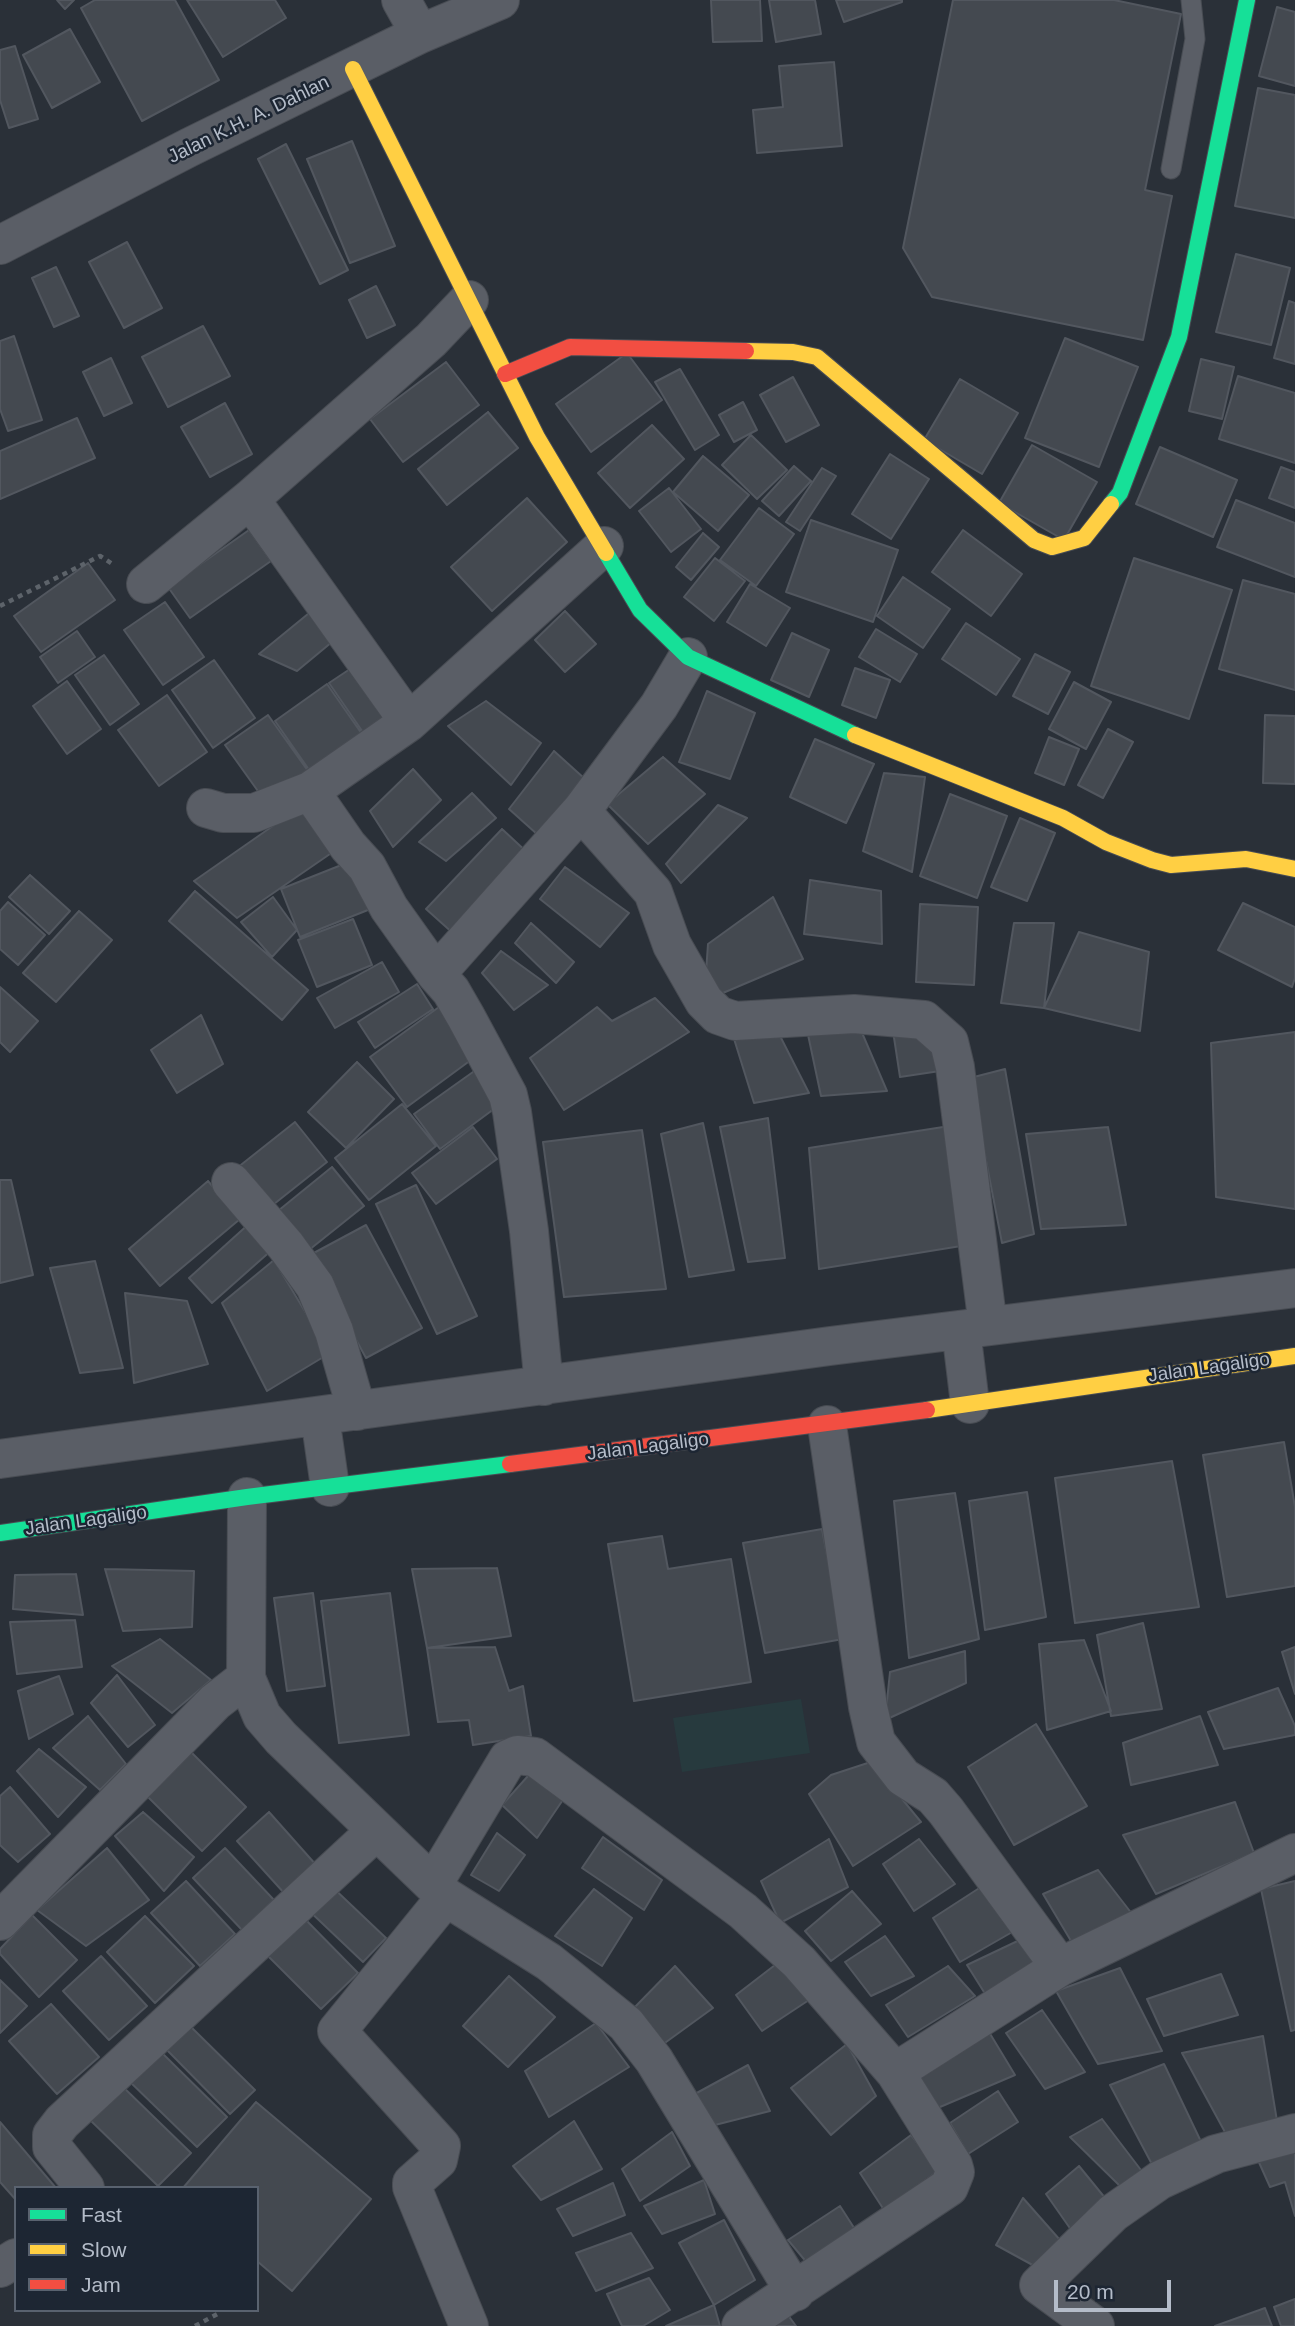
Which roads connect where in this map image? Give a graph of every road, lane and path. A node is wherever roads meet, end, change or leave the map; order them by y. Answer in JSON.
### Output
{"nodes":[{"id":1,"x":401,"y":0,"type":"edge"},
{"id":2,"x":500,"y":0,"type":"edge"},
{"id":3,"x":1191,"y":0,"type":"edge"},
{"id":4,"x":1247,"y":0,"type":"edge"},
{"id":5,"x":421,"y":34,"type":"junction"},
{"id":6,"x":353,"y":69,"type":"junction"},
{"id":7,"x":1171,"y":169,"type":"dead end"},
{"id":8,"x":0,"y":245,"type":"edge"},
{"id":9,"x":469,"y":300,"type":"junction"},
{"id":10,"x":506,"y":374,"type":"junction"},
{"id":11,"x":250,"y":499,"type":"junction"},
{"id":12,"x":604,"y":546,"type":"junction"},
{"id":13,"x":146,"y":584,"type":"joint"},
{"id":14,"x":0,"y":606,"type":"edge"},
{"id":15,"x":688,"y":657,"type":"junction"},
{"id":16,"x":409,"y":722,"type":"junction"},
{"id":17,"x":310,"y":791,"type":"junction"},
{"id":18,"x":206,"y":808,"type":"dead end"},
{"id":19,"x":581,"y":811,"type":"junction"},
{"id":20,"x":1295,"y":869,"type":"edge"},
{"id":21,"x":436,"y":974,"type":"junction"},
{"id":22,"x":231,"y":1182,"type":"dead end"},
{"id":23,"x":1295,"y":1288,"type":"edge"},
{"id":24,"x":974,"y":1328,"type":"junction"},
{"id":25,"x":1295,"y":1356,"type":"edge"},
{"id":26,"x":544,"y":1386,"type":"junction"},
{"id":27,"x":970,"y":1404,"type":"junction"},
{"id":28,"x":357,"y":1411,"type":"junction"},
{"id":29,"x":320,"y":1417,"type":"junction"},
{"id":30,"x":827,"y":1425,"type":"junction"},
{"id":31,"x":0,"y":1459,"type":"edge"},
{"id":32,"x":330,"y":1487,"type":"junction"},
{"id":33,"x":247,"y":1497,"type":"junction"},
{"id":34,"x":0,"y":1533,"type":"edge"},
{"id":35,"x":246,"y":1678,"type":"junction"},
{"id":36,"x":376,"y":1831,"type":"junction"},
{"id":37,"x":1295,"y":1853,"type":"edge"},
{"id":38,"x":439,"y":1891,"type":"junction"},
{"id":39,"x":0,"y":1921,"type":"edge"},
{"id":40,"x":1060,"y":1967,"type":"junction"},
{"id":41,"x":895,"y":2072,"type":"junction"},
{"id":42,"x":1295,"y":2133,"type":"edge"},
{"id":43,"x":83,"y":2186,"type":"edge"},
{"id":44,"x":795,"y":2291,"type":"junction"},
{"id":45,"x":221,"y":2312,"type":"edge"},
{"id":46,"x":195,"y":2326,"type":"edge"},
{"id":47,"x":469,"y":2326,"type":"edge"},
{"id":48,"x":741,"y":2326,"type":"edge"},
{"id":49,"x":1095,"y":2326,"type":"edge"}],
"edges":[{"from":1,"to":5,"type":"street"},
{"from":2,"to":5,"type":"street","name":"Jalan K.H. A. Dahlan"},
{"from":3,"to":7,"type":"lane"},
{"from":4,"to":10,"type":"street"},
{"from":5,"to":6,"type":"street","name":"Jalan K.H. A. Dahlan"},
{"from":6,"to":8,"type":"street","name":"Jalan K.H. A. Dahlan"},
{"from":6,"to":9,"type":"street"},
{"from":9,"to":10,"type":"street"},
{"from":9,"to":11,"type":"street"},
{"from":10,"to":12,"type":"street"},
{"from":11,"to":13,"type":"street"},
{"from":11,"to":16,"type":"street"},
{"from":12,"to":15,"type":"street"},
{"from":12,"to":16,"type":"street"},
{"from":13,"to":14,"type":"path"},
{"from":15,"to":19,"type":"street"},
{"from":15,"to":20,"type":"street"},
{"from":16,"to":17,"type":"street"},
{"from":17,"to":18,"type":"street"},
{"from":17,"to":21,"type":"street"},
{"from":19,"to":21,"type":"street"},
{"from":19,"to":24,"type":"street"},
{"from":21,"to":26,"type":"street"},
{"from":22,"to":28,"type":"street"},
{"from":23,"to":24,"type":"street"},
{"from":24,"to":26,"type":"street"},
{"from":24,"to":27,"type":"street"},
{"from":25,"to":27,"type":"street","name":"Jalan Lagaligo"},
{"from":26,"to":28,"type":"street"},
{"from":27,"to":30,"type":"street","name":"Jalan Lagaligo"},
{"from":28,"to":29,"type":"street"},
{"from":29,"to":31,"type":"street"},
{"from":29,"to":32,"type":"street"},
{"from":30,"to":32,"type":"street","name":"Jalan Lagaligo"},
{"from":30,"to":40,"type":"street"},
{"from":32,"to":33,"type":"street","name":"Jalan Lagaligo"},
{"from":33,"to":34,"type":"street","name":"Jalan Lagaligo"},
{"from":33,"to":35,"type":"street"},
{"from":35,"to":36,"type":"street"},
{"from":35,"to":39,"type":"street"},
{"from":36,"to":38,"type":"street"},
{"from":36,"to":43,"type":"street"},
{"from":37,"to":40,"type":"street"},
{"from":38,"to":41,"type":"street"},
{"from":38,"to":44,"type":"street"},
{"from":38,"to":47,"type":"street"},
{"from":40,"to":41,"type":"street"},
{"from":41,"to":44,"type":"street"},
{"from":42,"to":49,"type":"street"},
{"from":44,"to":48,"type":"street"},
{"from":45,"to":46,"type":"path"}]}
